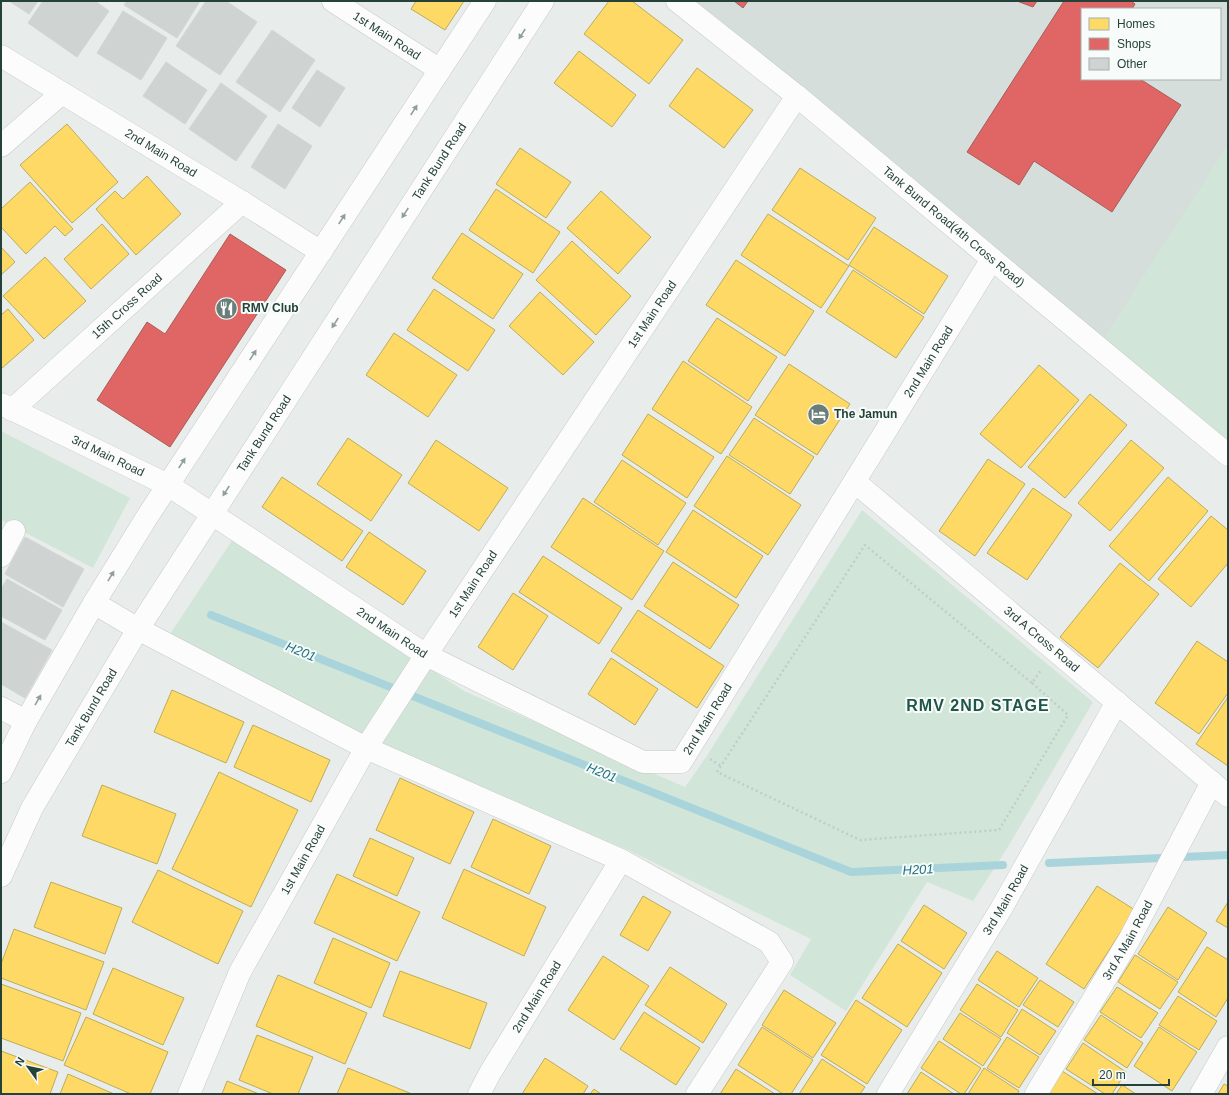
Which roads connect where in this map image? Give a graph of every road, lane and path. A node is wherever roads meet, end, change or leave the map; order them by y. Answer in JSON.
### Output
{"nodes":[{"id":1,"x":333,"y":1,"type":"edge"},
{"id":2,"x":485,"y":1,"type":"edge"},
{"id":3,"x":543,"y":1,"type":"edge"},
{"id":4,"x":677,"y":1,"type":"edge"},
{"id":5,"x":1,"y":56,"type":"edge"},
{"id":6,"x":440,"y":70,"type":"junction"},
{"id":7,"x":62,"y":93,"type":"junction"},
{"id":8,"x":797,"y":96,"type":"junction"},
{"id":9,"x":1,"y":146,"type":"edge"},
{"id":10,"x":242,"y":202,"type":"junction"},
{"id":11,"x":321,"y":252,"type":"junction"},
{"id":12,"x":992,"y":259,"type":"junction"},
{"id":13,"x":6,"y":407,"type":"edge"},
{"id":14,"x":1228,"y":455,"type":"edge"},
{"id":15,"x":855,"y":482,"type":"junction"},
{"id":16,"x":164,"y":490,"type":"junction"},
{"id":17,"x":212,"y":513,"type":"junction"},
{"id":18,"x":14,"y":531,"type":"dead end"},
{"id":19,"x":1,"y":556,"type":"edge"},
{"id":20,"x":94,"y":604,"type":"junction"},
{"id":21,"x":138,"y":629,"type":"junction"},
{"id":22,"x":1055,"y":650,"type":"junction"},
{"id":23,"x":422,"y":660,"type":"junction"},
{"id":24,"x":1032,"y":683,"type":"junction"},
{"id":25,"x":1117,"y":702,"type":"junction"},
{"id":26,"x":1,"y":708,"type":"edge"},
{"id":27,"x":26,"y":721,"type":"junction"},
{"id":28,"x":366,"y":748,"type":"junction"},
{"id":29,"x":1,"y":772,"type":"edge"},
{"id":30,"x":1220,"y":789,"type":"edge"},
{"id":31,"x":622,"y":860,"type":"junction"},
{"id":32,"x":1,"y":876,"type":"edge"},
{"id":33,"x":1228,"y":1047,"type":"edge"},
{"id":34,"x":189,"y":1094,"type":"edge"},
{"id":35,"x":479,"y":1094,"type":"edge"},
{"id":36,"x":697,"y":1094,"type":"edge"},
{"id":37,"x":888,"y":1094,"type":"edge"},
{"id":38,"x":1036,"y":1094,"type":"edge"},
{"id":39,"x":1201,"y":1094,"type":"edge"}],
"edges":[{"from":1,"to":6,"type":"street","name":"1st Main Road"},
{"from":2,"to":6,"type":"street"},
{"from":3,"to":17,"type":"street","name":"Tank Bund Road","one_way":true},
{"from":4,"to":8,"type":"street","name":"Tank Bund Road(4th Cross Road)"},
{"from":5,"to":7,"type":"street","name":"2nd Main Road"},
{"from":11,"to":6,"type":"street","one_way":true},
{"from":7,"to":9,"type":"street"},
{"from":7,"to":10,"type":"street","name":"2nd Main Road"},
{"from":8,"to":12,"type":"street","name":"Tank Bund Road(4th Cross Road)"},
{"from":8,"to":23,"type":"street","name":"1st Main Road"},
{"from":10,"to":11,"type":"street","name":"2nd Main Road"},
{"from":10,"to":13,"type":"street","name":"15th Cross Road"},
{"from":16,"to":11,"type":"street","one_way":true},
{"from":12,"to":14,"type":"street","name":"Tank Bund Road(4th Cross Road)"},
{"from":12,"to":15,"type":"street","name":"2nd Main Road"},
{"from":13,"to":16,"type":"street","name":"3rd Main Road"},
{"from":15,"to":22,"type":"street","name":"3rd A Cross Road"},
{"from":15,"to":23,"type":"street","name":"2nd Main Road"},
{"from":16,"to":17,"type":"street","name":"3rd Main Road"},
{"from":20,"to":16,"type":"street","one_way":true},
{"from":17,"to":21,"type":"street","name":"Tank Bund Road"},
{"from":17,"to":23,"type":"street","name":"2nd Main Road"},
{"from":18,"to":19,"type":"street"},
{"from":20,"to":21,"type":"street"},
{"from":27,"to":20,"type":"street","one_way":true},
{"from":21,"to":28,"type":"street"},
{"from":21,"to":32,"type":"street","name":"Tank Bund Road"},
{"from":22,"to":24,"type":"path"},
{"from":22,"to":25,"type":"street","name":"3rd A Cross Road"},
{"from":23,"to":28,"type":"street","name":"1st Main Road"},
{"from":24,"to":24,"type":"path"},
{"from":25,"to":30,"type":"street","name":"3rd A Cross Road"},
{"from":25,"to":37,"type":"street","name":"3rd Main Road"},
{"from":26,"to":27,"type":"street"},
{"from":27,"to":29,"type":"street"},
{"from":28,"to":31,"type":"street"},
{"from":28,"to":34,"type":"street","name":"1st Main Road"},
{"from":30,"to":38,"type":"street","name":"3rd A Main Road"},
{"from":31,"to":35,"type":"street","name":"2nd Main Road"},
{"from":31,"to":36,"type":"street"},
{"from":33,"to":39,"type":"street"}]}
